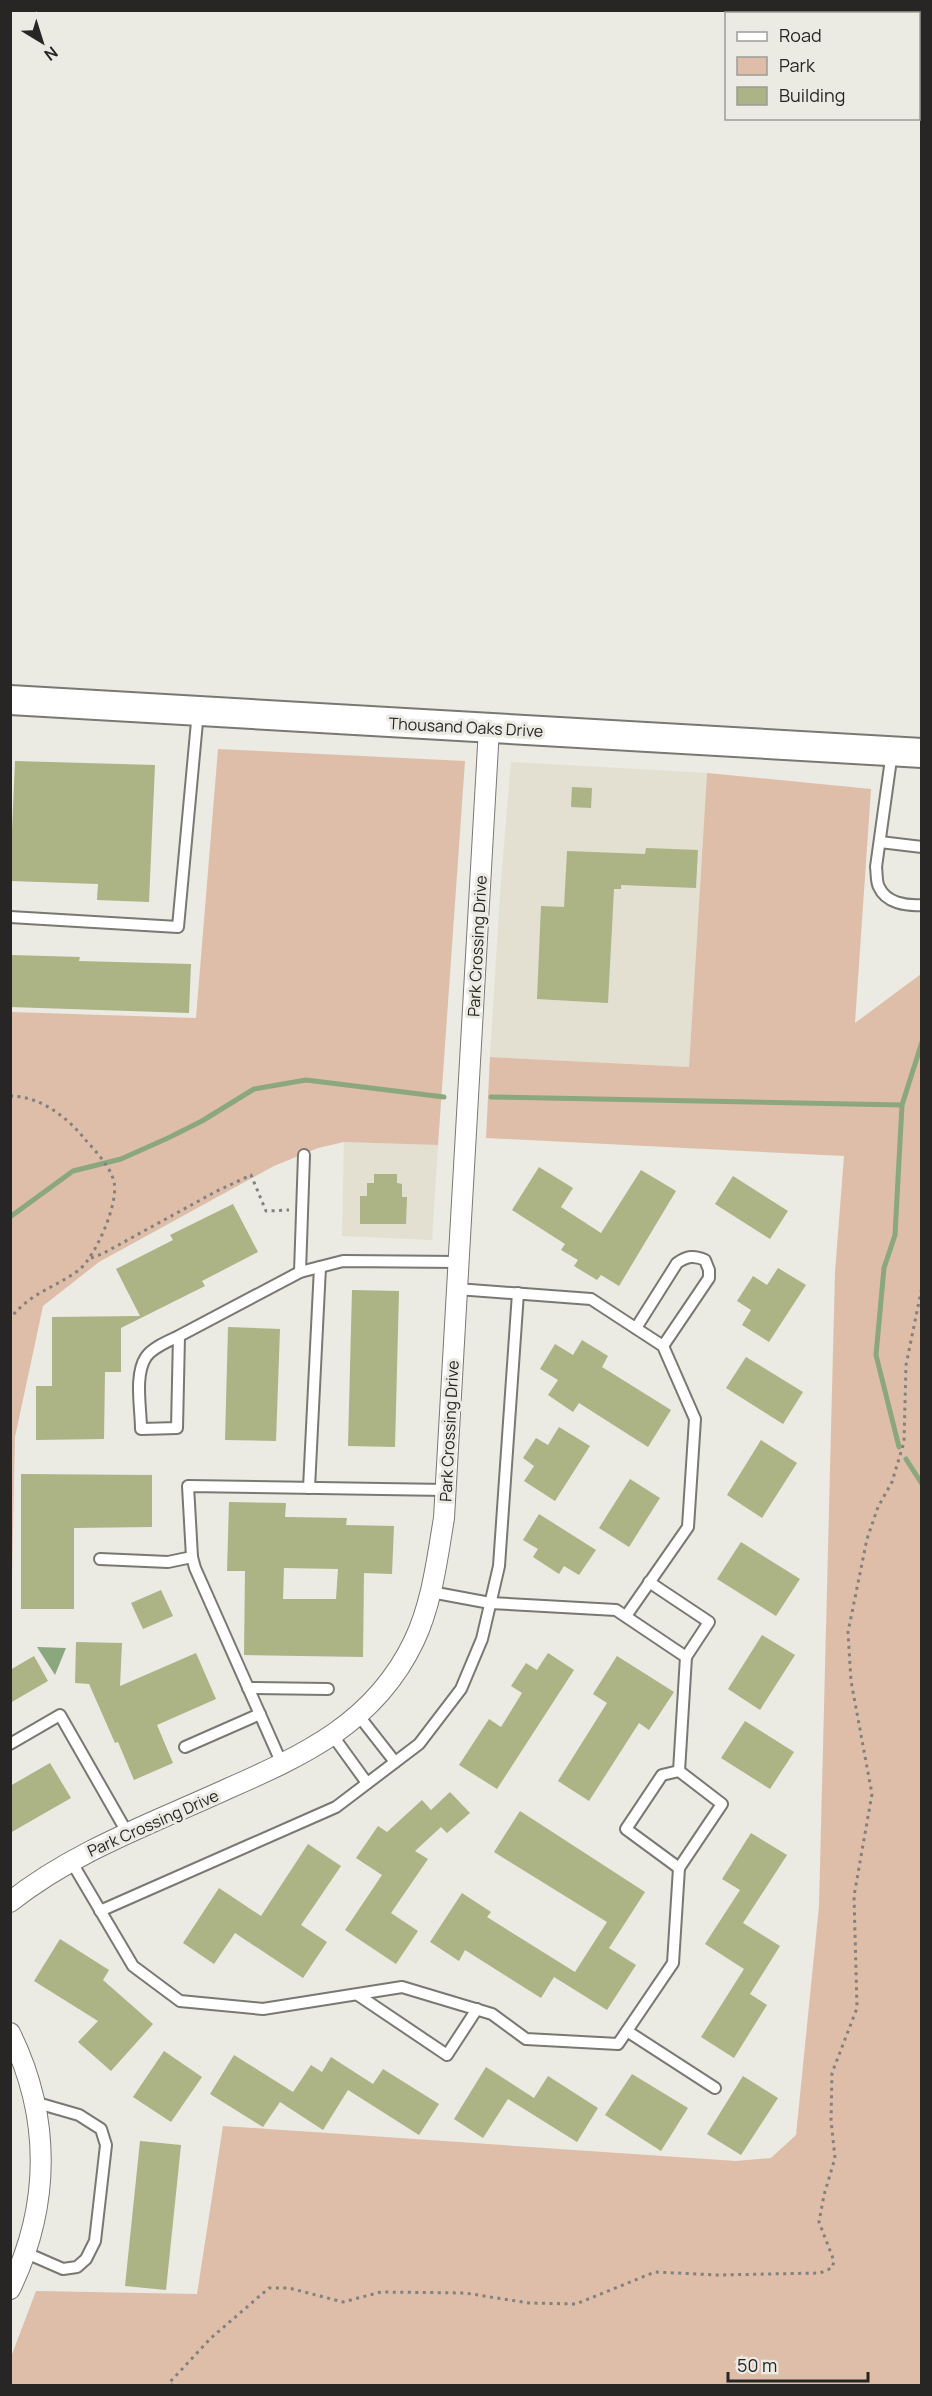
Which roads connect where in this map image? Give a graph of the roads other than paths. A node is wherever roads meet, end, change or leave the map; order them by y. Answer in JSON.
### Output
{"nodes":[{"id":1,"x":10,"y":700,"type":"edge"},
{"id":2,"x":198,"y":711,"type":"junction"},
{"id":3,"x":489,"y":728,"type":"junction"},
{"id":4,"x":892,"y":752,"type":"junction"},
{"id":5,"x":921,"y":753,"type":"edge"},
{"id":6,"x":880,"y":842,"type":"junction"},
{"id":7,"x":921,"y":847,"type":"edge"},
{"id":8,"x":921,"y":905,"type":"edge"},
{"id":9,"x":10,"y":917,"type":"edge"},
{"id":10,"x":304,"y":1155,"type":"dead end"},
{"id":11,"x":459,"y":1262,"type":"junction"},
{"id":12,"x":320,"y":1267,"type":"junction"},
{"id":13,"x":300,"y":1272,"type":"junction"},
{"id":14,"x":457,"y":1289,"type":"junction"},
{"id":15,"x":518,"y":1293,"type":"junction"},
{"id":16,"x":636,"y":1328,"type":"junction"},
{"id":17,"x":179,"y":1336,"type":"junction"},
{"id":18,"x":663,"y":1346,"type":"junction"},
{"id":19,"x":309,"y":1488,"type":"junction"},
{"id":20,"x":446,"y":1490,"type":"junction"},
{"id":21,"x":192,"y":1557,"type":"junction"},
{"id":22,"x":100,"y":1559,"type":"dead end"},
{"id":23,"x":649,"y":1582,"type":"junction"},
{"id":24,"x":431,"y":1592,"type":"junction"},
{"id":25,"x":490,"y":1603,"type":"junction"},
{"id":26,"x":626,"y":1616,"type":"junction"},
{"id":27,"x":686,"y":1657,"type":"junction"},
{"id":28,"x":248,"y":1688,"type":"junction"},
{"id":29,"x":328,"y":1689,"type":"dead end"},
{"id":30,"x":260,"y":1714,"type":"junction"},
{"id":31,"x":359,"y":1716,"type":"junction"},
{"id":32,"x":333,"y":1736,"type":"junction"},
{"id":33,"x":10,"y":1744,"type":"edge"},
{"id":34,"x":185,"y":1747,"type":"dead end"},
{"id":35,"x":395,"y":1762,"type":"junction"},
{"id":36,"x":282,"y":1764,"type":"junction"},
{"id":37,"x":679,"y":1771,"type":"junction"},
{"id":38,"x":368,"y":1784,"type":"junction"},
{"id":39,"x":128,"y":1834,"type":"junction"},
{"id":40,"x":71,"y":1861,"type":"junction"},
{"id":41,"x":679,"y":1868,"type":"junction"},
{"id":42,"x":10,"y":1902,"type":"edge"},
{"id":43,"x":100,"y":1911,"type":"junction"},
{"id":44,"x":358,"y":1995,"type":"junction"},
{"id":45,"x":477,"y":2009,"type":"junction"},
{"id":46,"x":627,"y":2031,"type":"junction"},
{"id":47,"x":10,"y":2033,"type":"edge"},
{"id":48,"x":716,"y":2088,"type":"dead end"},
{"id":49,"x":34,"y":2102,"type":"junction"},
{"id":50,"x":24,"y":2252,"type":"junction"},
{"id":51,"x":10,"y":2289,"type":"edge"}],
"edges":[{"from":1,"to":2,"type":"main road","name":"Thousand Oaks Drive"},
{"from":2,"to":3,"type":"main road","name":"Thousand Oaks Drive"},
{"from":2,"to":9,"type":"lane"},
{"from":3,"to":4,"type":"main road","name":"Thousand Oaks Drive"},
{"from":3,"to":11,"type":"street","name":"Park Crossing Drive"},
{"from":4,"to":5,"type":"main road","name":"Thousand Oaks Drive"},
{"from":4,"to":6,"type":"lane"},
{"from":6,"to":7,"type":"lane"},
{"from":6,"to":8,"type":"lane"},
{"from":10,"to":13,"type":"lane"},
{"from":11,"to":12,"type":"lane"},
{"from":11,"to":14,"type":"street","name":"Park Crossing Drive"},
{"from":12,"to":13,"type":"lane"},
{"from":12,"to":19,"type":"lane"},
{"from":13,"to":17,"type":"lane"},
{"from":14,"to":15,"type":"lane"},
{"from":14,"to":20,"type":"street","name":"Park Crossing Drive"},
{"from":15,"to":16,"type":"lane"},
{"from":15,"to":25,"type":"lane"},
{"from":16,"to":18,"type":"lane"},
{"from":16,"to":18,"type":"lane"},
{"from":17,"to":17,"type":"lane"},
{"from":18,"to":23,"type":"lane"},
{"from":19,"to":20,"type":"lane"},
{"from":19,"to":21,"type":"lane"},
{"from":20,"to":24,"type":"street","name":"Park Crossing Drive"},
{"from":21,"to":22,"type":"lane"},
{"from":21,"to":28,"type":"lane"},
{"from":23,"to":26,"type":"lane"},
{"from":23,"to":27,"type":"lane"},
{"from":24,"to":25,"type":"lane"},
{"from":24,"to":31,"type":"street","name":"Park Crossing Drive"},
{"from":25,"to":26,"type":"lane"},
{"from":25,"to":35,"type":"lane"},
{"from":26,"to":27,"type":"lane"},
{"from":27,"to":37,"type":"lane"},
{"from":28,"to":29,"type":"lane"},
{"from":28,"to":30,"type":"lane"},
{"from":30,"to":34,"type":"lane"},
{"from":30,"to":36,"type":"lane"},
{"from":31,"to":32,"type":"street","name":"Park Crossing Drive"},
{"from":31,"to":35,"type":"lane"},
{"from":32,"to":36,"type":"street","name":"Park Crossing Drive"},
{"from":32,"to":38,"type":"lane"},
{"from":33,"to":39,"type":"lane"},
{"from":35,"to":38,"type":"lane"},
{"from":36,"to":39,"type":"street","name":"Park Crossing Drive"},
{"from":37,"to":41,"type":"lane"},
{"from":37,"to":41,"type":"lane"},
{"from":38,"to":43,"type":"lane"},
{"from":39,"to":40,"type":"street","name":"Park Crossing Drive"},
{"from":40,"to":42,"type":"street","name":"Park Crossing Drive"},
{"from":40,"to":43,"type":"lane"},
{"from":41,"to":46,"type":"lane"},
{"from":43,"to":44,"type":"lane"},
{"from":44,"to":45,"type":"lane"},
{"from":44,"to":45,"type":"lane"},
{"from":45,"to":46,"type":"lane"},
{"from":46,"to":48,"type":"lane"},
{"from":47,"to":49,"type":"street"},
{"from":49,"to":50,"type":"street"},
{"from":49,"to":50,"type":"lane"},
{"from":50,"to":51,"type":"street"}]}
